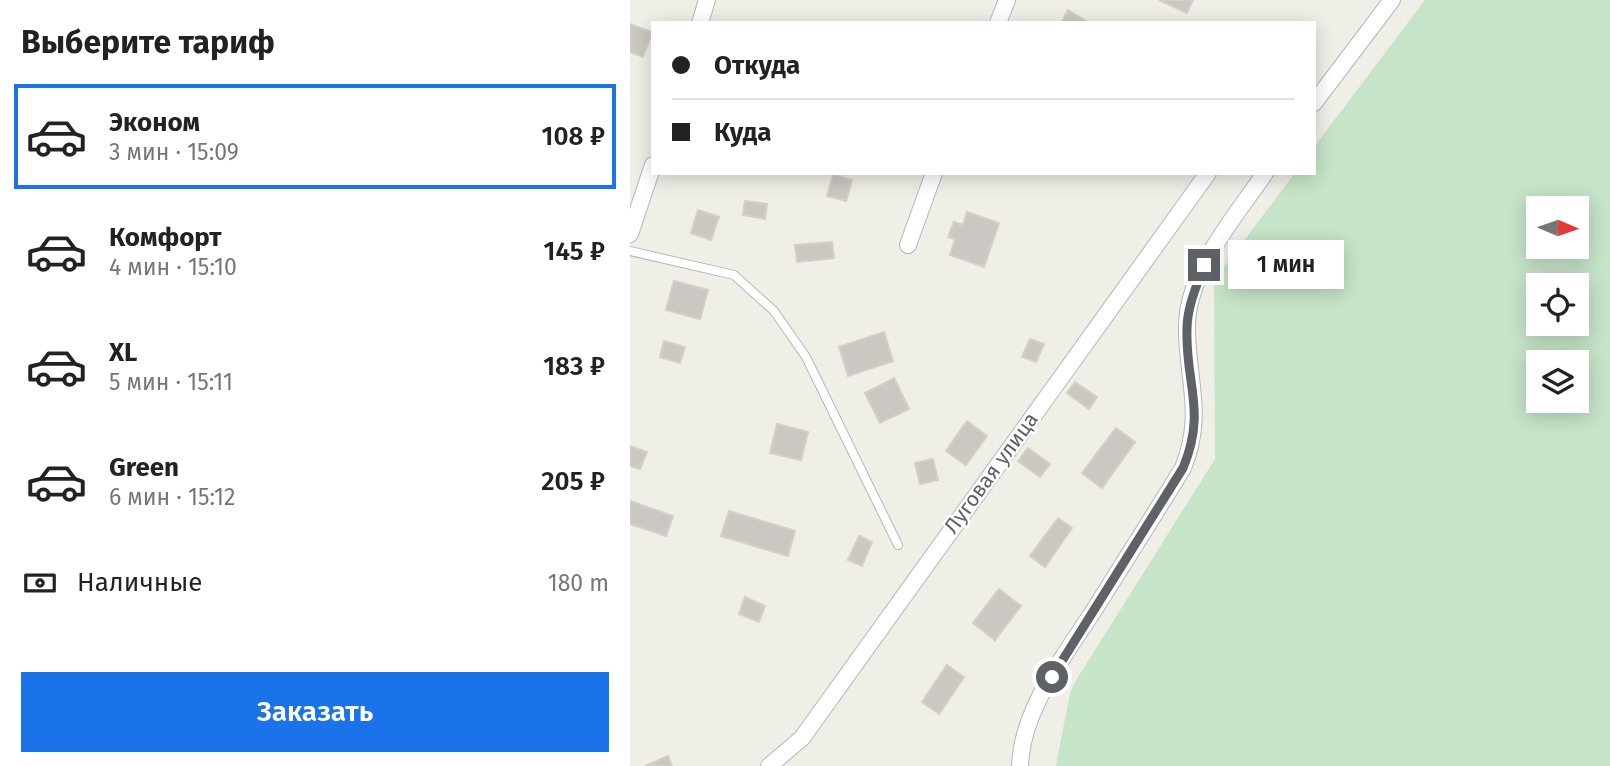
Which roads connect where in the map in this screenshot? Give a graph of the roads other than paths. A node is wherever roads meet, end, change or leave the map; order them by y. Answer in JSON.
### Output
{"nodes":[{"id":1,"x":707,"y":0,"type":"edge"},
{"id":2,"x":1007,"y":0,"type":"edge"},
{"id":3,"x":1392,"y":0,"type":"edge"},
{"id":4,"x":701,"y":21,"type":"edge"},
{"id":5,"x":999,"y":21,"type":"edge"},
{"id":6,"x":1316,"y":100,"type":"edge"},
{"id":7,"x":651,"y":171,"type":"edge"},
{"id":8,"x":933,"y":175,"type":"edge"},
{"id":9,"x":1207,"y":175,"type":"edge"},
{"id":10,"x":1264,"y":175,"type":"edge"},
{"id":11,"x":630,"y":234,"type":"edge"},
{"id":12,"x":908,"y":245,"type":"dead end"},
{"id":13,"x":630,"y":251,"type":"edge"},
{"id":14,"x":898,"y":545,"type":"dead end"},
{"id":15,"x":769,"y":766,"type":"edge"},
{"id":16,"x":1020,"y":766,"type":"edge"}],
"edges":[{"from":1,"to":4,"type":"street"},
{"from":2,"to":5,"type":"street"},
{"from":3,"to":6,"type":"street"},
{"from":7,"to":11,"type":"street"},
{"from":8,"to":12,"type":"street"},
{"from":9,"to":15,"type":"street","name":"Луговая улица"},
{"from":10,"to":16,"type":"street"},
{"from":13,"to":14,"type":"lane"}]}
